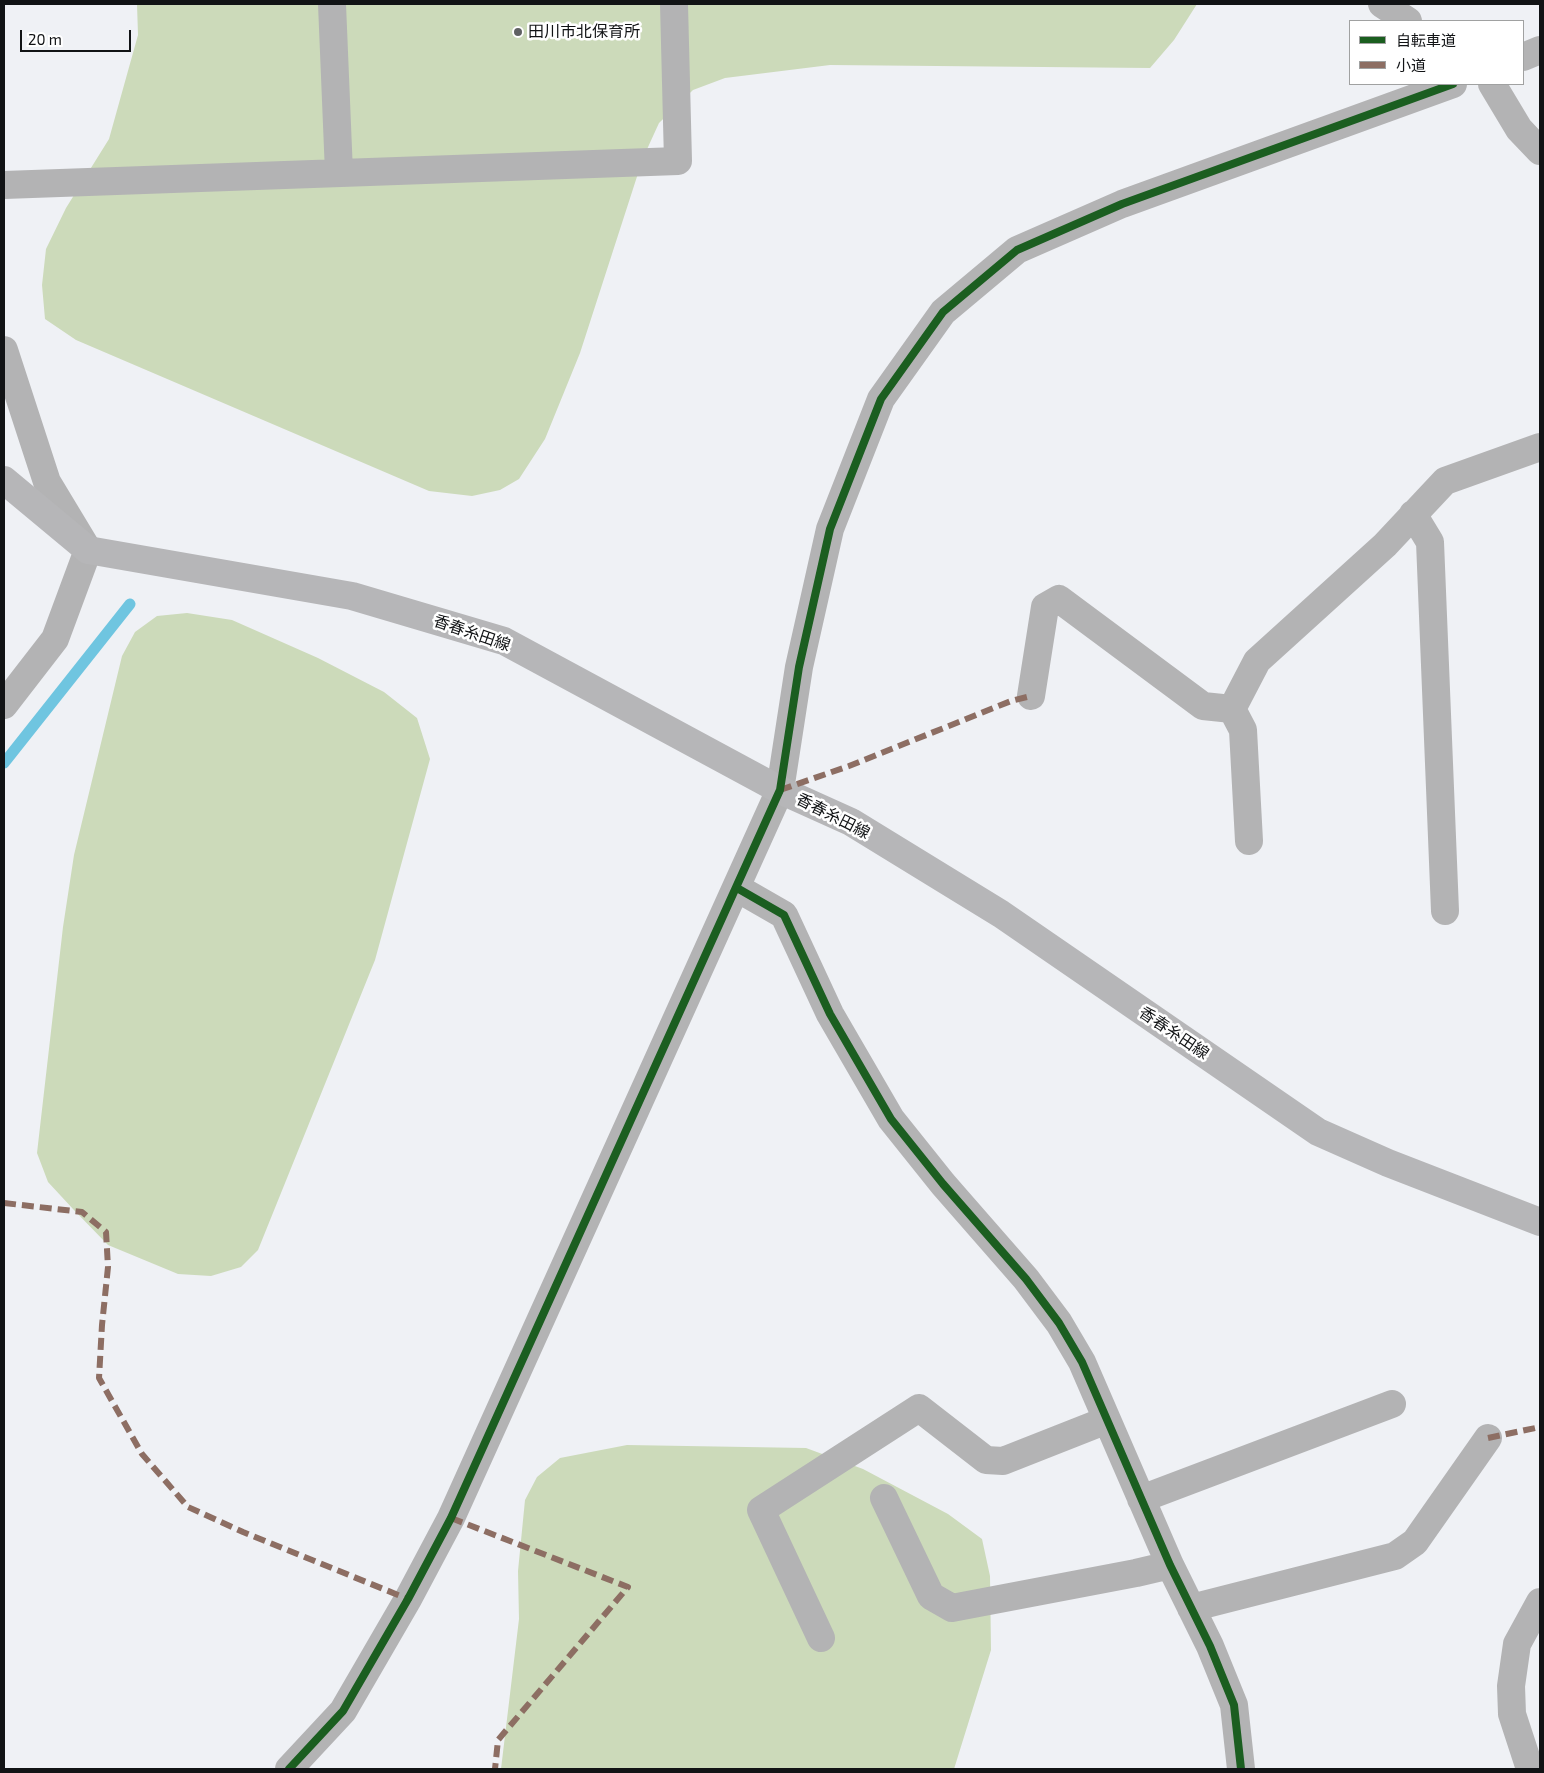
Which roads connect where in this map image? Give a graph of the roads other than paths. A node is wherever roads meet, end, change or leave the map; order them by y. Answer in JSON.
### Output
{"nodes":[{"id":1,"x":332,"y":4,"type":"edge"},
{"id":2,"x":674,"y":4,"type":"edge"},
{"id":3,"x":1382,"y":4,"type":"edge"},
{"id":4,"x":1406,"y":20,"type":"edge"},
{"id":5,"x":1540,"y":50,"type":"edge"},
{"id":6,"x":1524,"y":57,"type":"edge"},
{"id":7,"x":1450,"y":85,"type":"edge"},
{"id":8,"x":1493,"y":85,"type":"edge"},
{"id":9,"x":1540,"y":151,"type":"edge"},
{"id":10,"x":339,"y":173,"type":"junction"},
{"id":11,"x":4,"y":185,"type":"edge"},
{"id":12,"x":4,"y":350,"type":"edge"},
{"id":13,"x":1540,"y":447,"type":"edge"},
{"id":14,"x":4,"y":480,"type":"edge"},
{"id":15,"x":1413,"y":514,"type":"junction"},
{"id":16,"x":88,"y":550,"type":"junction"},
{"id":17,"x":1030,"y":696,"type":"dead end"},
{"id":18,"x":4,"y":705,"type":"edge"},
{"id":19,"x":1232,"y":709,"type":"junction"},
{"id":20,"x":780,"y":790,"type":"junction"},
{"id":21,"x":1249,"y":840,"type":"dead end"},
{"id":22,"x":737,"y":888,"type":"junction"},
{"id":23,"x":1445,"y":911,"type":"dead end"},
{"id":24,"x":1540,"y":1222,"type":"edge"},
{"id":25,"x":1392,"y":1404,"type":"dead end"},
{"id":26,"x":1107,"y":1420,"type":"junction"},
{"id":27,"x":1488,"y":1438,"type":"dead end"},
{"id":28,"x":884,"y":1498,"type":"dead end"},
{"id":29,"x":1142,"y":1500,"type":"junction"},
{"id":30,"x":1170,"y":1565,"type":"junction"},
{"id":31,"x":1540,"y":1602,"type":"edge"},
{"id":32,"x":1191,"y":1608,"type":"junction"},
{"id":33,"x":821,"y":1638,"type":"dead end"},
{"id":34,"x":289,"y":1769,"type":"edge"},
{"id":35,"x":1241,"y":1769,"type":"edge"},
{"id":36,"x":1530,"y":1769,"type":"edge"}],
"edges":[{"from":1,"to":10,"type":"street"},
{"from":2,"to":10,"type":"street"},
{"from":3,"to":4,"type":"street"},
{"from":5,"to":6,"type":"street"},
{"from":7,"to":20,"type":"street"},
{"from":8,"to":9,"type":"street"},
{"from":10,"to":11,"type":"street"},
{"from":12,"to":16,"type":"street"},
{"from":13,"to":15,"type":"street"},
{"from":14,"to":16,"type":"main road","name":"香春糸田線"},
{"from":15,"to":19,"type":"street"},
{"from":15,"to":23,"type":"street"},
{"from":16,"to":18,"type":"street"},
{"from":16,"to":20,"type":"main road","name":"香春糸田線"},
{"from":17,"to":19,"type":"street"},
{"from":19,"to":21,"type":"street"},
{"from":20,"to":22,"type":"street"},
{"from":20,"to":24,"type":"main road","name":"香春糸田線"},
{"from":22,"to":26,"type":"street"},
{"from":22,"to":34,"type":"street"},
{"from":25,"to":29,"type":"street"},
{"from":26,"to":29,"type":"street"},
{"from":26,"to":33,"type":"street"},
{"from":27,"to":32,"type":"street"},
{"from":28,"to":30,"type":"street"},
{"from":29,"to":30,"type":"street"},
{"from":30,"to":32,"type":"street"},
{"from":31,"to":36,"type":"street"},
{"from":32,"to":35,"type":"street"}]}
